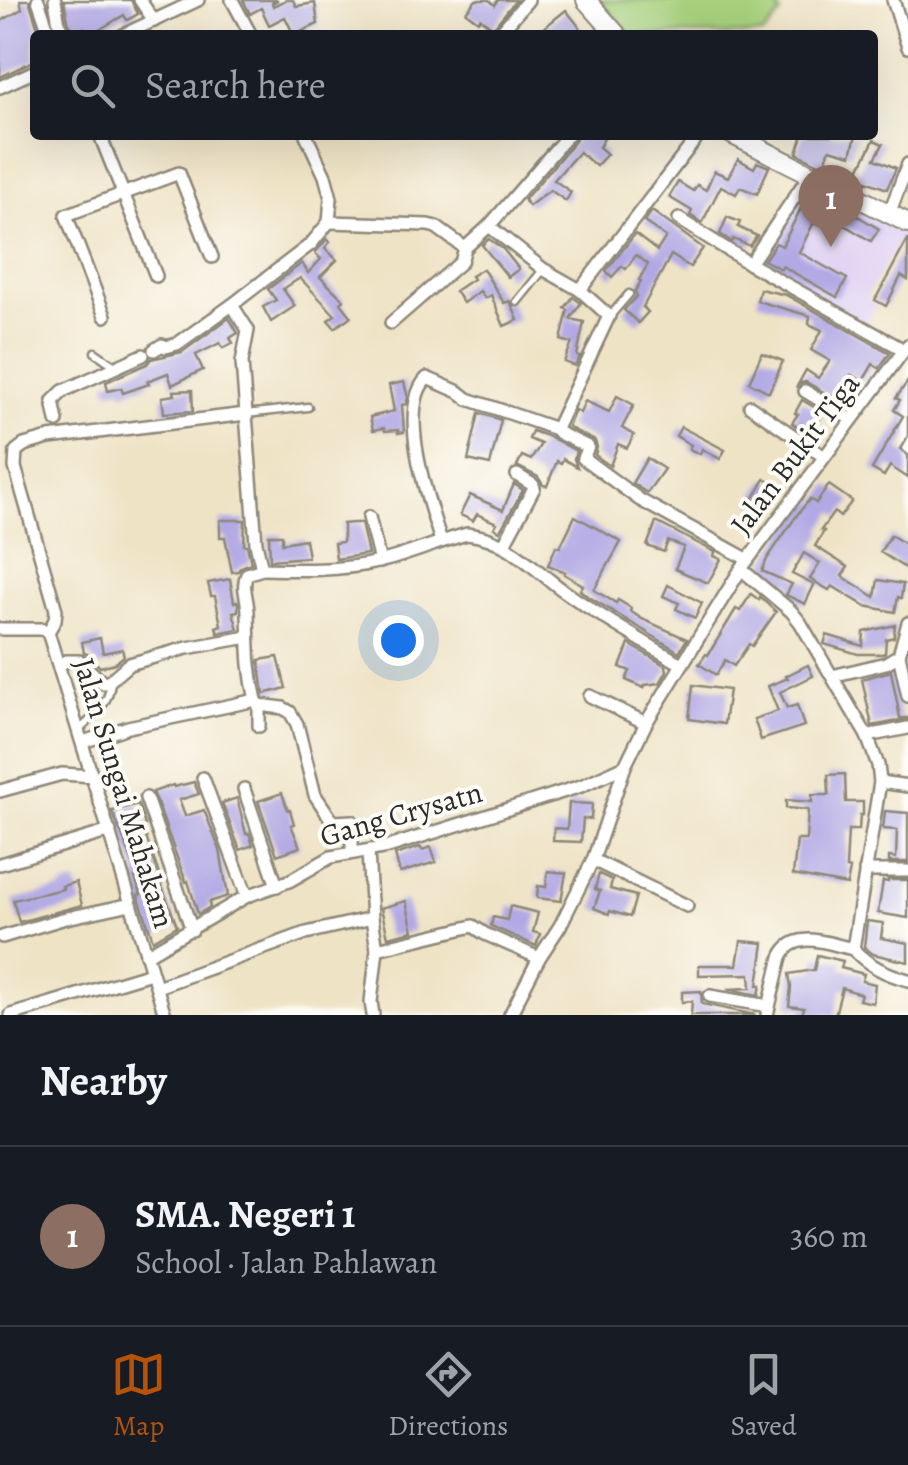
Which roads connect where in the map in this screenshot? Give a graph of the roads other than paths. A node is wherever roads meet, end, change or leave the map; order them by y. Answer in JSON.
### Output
{"nodes":[{"id":1,"x":38,"y":0,"type":"edge"},
{"id":2,"x":55,"y":0,"type":"edge"},
{"id":3,"x":140,"y":0,"type":"edge"},
{"id":4,"x":198,"y":0,"type":"edge"},
{"id":5,"x":232,"y":0,"type":"edge"},
{"id":6,"x":528,"y":0,"type":"edge"},
{"id":7,"x":586,"y":0,"type":"edge"},
{"id":8,"x":894,"y":0,"type":"edge"},
{"id":9,"x":154,"y":21,"type":"junction"},
{"id":10,"x":504,"y":28,"type":"dead end"},
{"id":11,"x":48,"y":30,"type":"edge"},
{"id":12,"x":62,"y":30,"type":"edge"},
{"id":13,"x":134,"y":30,"type":"edge"},
{"id":14,"x":248,"y":30,"type":"edge"},
{"id":15,"x":613,"y":30,"type":"edge"},
{"id":16,"x":908,"y":47,"type":"edge"},
{"id":17,"x":30,"y":73,"type":"edge"},
{"id":18,"x":0,"y":87,"type":"edge"},
{"id":19,"x":102,"y":140,"type":"edge"},
{"id":20,"x":308,"y":140,"type":"edge"},
{"id":21,"x":564,"y":140,"type":"edge"},
{"id":22,"x":695,"y":140,"type":"edge"},
{"id":23,"x":743,"y":140,"type":"edge"},
{"id":24,"x":908,"y":164,"type":"edge"},
{"id":25,"x":810,"y":174,"type":"junction"},
{"id":26,"x":124,"y":194,"type":"junction"},
{"id":27,"x":889,"y":214,"type":"junction"},
{"id":28,"x":679,"y":219,"type":"dead end"},
{"id":29,"x":329,"y":222,"type":"junction"},
{"id":30,"x":908,"y":223,"type":"edge"},
{"id":31,"x":489,"y":226,"type":"junction"},
{"id":32,"x":465,"y":248,"type":"junction"},
{"id":33,"x":212,"y":257,"type":"dead end"},
{"id":34,"x":750,"y":264,"type":"junction"},
{"id":35,"x":543,"y":269,"type":"junction"},
{"id":36,"x":156,"y":276,"type":"dead end"},
{"id":37,"x":580,"y":290,"type":"junction"},
{"id":38,"x":629,"y":294,"type":"dead end"},
{"id":39,"x":517,"y":302,"type":"dead end"},
{"id":40,"x":232,"y":306,"type":"junction"},
{"id":41,"x":105,"y":316,"type":"dead end"},
{"id":42,"x":609,"y":316,"type":"junction"},
{"id":43,"x":392,"y":323,"type":"dead end"},
{"id":44,"x":906,"y":347,"type":"edge"},
{"id":45,"x":95,"y":352,"type":"dead end"},
{"id":46,"x":114,"y":366,"type":"junction"},
{"id":47,"x":805,"y":391,"type":"dead end"},
{"id":48,"x":750,"y":406,"type":"dead end"},
{"id":49,"x":308,"y":407,"type":"dead end"},
{"id":50,"x":246,"y":414,"type":"junction"},
{"id":51,"x":847,"y":417,"type":"junction"},
{"id":52,"x":57,"y":421,"type":"dead end"},
{"id":53,"x":556,"y":429,"type":"junction"},
{"id":54,"x":823,"y":456,"type":"junction"},
{"id":55,"x":516,"y":475,"type":"dead end"},
{"id":56,"x":369,"y":517,"type":"dead end"},
{"id":57,"x":441,"y":541,"type":"junction"},
{"id":58,"x":504,"y":544,"type":"junction"},
{"id":59,"x":380,"y":562,"type":"junction"},
{"id":60,"x":744,"y":564,"type":"junction"},
{"id":61,"x":262,"y":569,"type":"junction"},
{"id":62,"x":907,"y":628,"type":"edge"},
{"id":63,"x":0,"y":629,"type":"edge"},
{"id":64,"x":48,"y":632,"type":"junction"},
{"id":65,"x":248,"y":637,"type":"junction"},
{"id":66,"x":899,"y":656,"type":"junction"},
{"id":67,"x":680,"y":664,"type":"junction"},
{"id":68,"x":59,"y":665,"type":"junction"},
{"id":69,"x":832,"y":676,"type":"junction"},
{"id":70,"x":111,"y":681,"type":"junction"},
{"id":71,"x":590,"y":696,"type":"dead end"},
{"id":72,"x":908,"y":696,"type":"edge"},
{"id":73,"x":257,"y":702,"type":"junction"},
{"id":74,"x":646,"y":723,"type":"junction"},
{"id":75,"x":259,"y":726,"type":"dead end"},
{"id":76,"x":908,"y":728,"type":"edge"},
{"id":77,"x":81,"y":736,"type":"junction"},
{"id":78,"x":867,"y":736,"type":"junction"},
{"id":79,"x":624,"y":766,"type":"junction"},
{"id":80,"x":94,"y":776,"type":"junction"},
{"id":81,"x":203,"y":778,"type":"dead end"},
{"id":82,"x":880,"y":782,"type":"junction"},
{"id":83,"x":908,"y":786,"type":"edge"},
{"id":84,"x":244,"y":789,"type":"dead end"},
{"id":85,"x":0,"y":791,"type":"edge"},
{"id":86,"x":146,"y":798,"type":"dead end"},
{"id":87,"x":110,"y":832,"type":"junction"},
{"id":88,"x":368,"y":852,"type":"junction"},
{"id":89,"x":352,"y":853,"type":"junction"},
{"id":90,"x":593,"y":860,"type":"junction"},
{"id":91,"x":0,"y":864,"type":"edge"},
{"id":92,"x":908,"y":871,"type":"edge"},
{"id":93,"x":865,"y":872,"type":"junction"},
{"id":94,"x":277,"y":886,"type":"junction"},
{"id":95,"x":246,"y":896,"type":"junction"},
{"id":96,"x":131,"y":904,"type":"junction"},
{"id":97,"x":687,"y":906,"type":"dead end"},
{"id":98,"x":372,"y":918,"type":"junction"},
{"id":99,"x":192,"y":930,"type":"junction"},
{"id":100,"x":2,"y":937,"type":"dead end"},
{"id":101,"x":377,"y":949,"type":"junction"},
{"id":102,"x":853,"y":949,"type":"junction"},
{"id":103,"x":146,"y":956,"type":"junction"},
{"id":104,"x":539,"y":958,"type":"junction"},
{"id":105,"x":151,"y":973,"type":"junction"},
{"id":106,"x":908,"y":980,"type":"edge"},
{"id":107,"x":157,"y":987,"type":"junction"},
{"id":108,"x":710,"y":996,"type":"dead end"},
{"id":109,"x":768,"y":1010,"type":"edge"},
{"id":110,"x":11,"y":1015,"type":"edge"},
{"id":111,"x":165,"y":1015,"type":"edge"},
{"id":112,"x":373,"y":1015,"type":"edge"},
{"id":113,"x":510,"y":1015,"type":"edge"}],
"edges":[{"from":1,"to":11,"type":"street"},
{"from":2,"to":12,"type":"street"},
{"from":3,"to":9,"type":"street"},
{"from":4,"to":9,"type":"street"},
{"from":5,"to":14,"type":"street"},
{"from":6,"to":10,"type":"street"},
{"from":7,"to":15,"type":"main road"},
{"from":8,"to":16,"type":"street"},
{"from":9,"to":13,"type":"street"},
{"from":17,"to":18,"type":"street"},
{"from":19,"to":26,"type":"street"},
{"from":20,"to":29,"type":"street"},
{"from":21,"to":31,"type":"street"},
{"from":22,"to":37,"type":"street"},
{"from":23,"to":25,"type":"main road"},
{"from":24,"to":27,"type":"street"},
{"from":25,"to":27,"type":"main road"},
{"from":25,"to":34,"type":"street"},
{"from":26,"to":33,"type":"street"},
{"from":26,"to":36,"type":"street"},
{"from":26,"to":41,"type":"street"},
{"from":27,"to":30,"type":"main road"},
{"from":28,"to":34,"type":"street"},
{"from":29,"to":32,"type":"street"},
{"from":29,"to":40,"type":"street"},
{"from":31,"to":32,"type":"street"},
{"from":31,"to":35,"type":"street"},
{"from":32,"to":43,"type":"street"},
{"from":34,"to":44,"type":"street"},
{"from":35,"to":37,"type":"street"},
{"from":35,"to":39,"type":"lane"},
{"from":37,"to":42,"type":"street"},
{"from":38,"to":42,"type":"lane"},
{"from":40,"to":46,"type":"street"},
{"from":40,"to":50,"type":"street"},
{"from":42,"to":53,"type":"street"},
{"from":44,"to":51,"type":"street","name":"Jalan Bukit Tiga"},
{"from":45,"to":46,"type":"lane"},
{"from":46,"to":52,"type":"street"},
{"from":47,"to":51,"type":"street"},
{"from":48,"to":54,"type":"street"},
{"from":49,"to":50,"type":"lane"},
{"from":50,"to":61,"type":"street"},
{"from":50,"to":64,"type":"street"},
{"from":51,"to":54,"type":"street","name":"Jalan Bukit Tiga"},
{"from":53,"to":57,"type":"street"},
{"from":53,"to":60,"type":"street"},
{"from":54,"to":60,"type":"street","name":"Jalan Bukit Tiga"},
{"from":55,"to":58,"type":"street"},
{"from":56,"to":59,"type":"street"},
{"from":57,"to":58,"type":"street"},
{"from":57,"to":59,"type":"street"},
{"from":58,"to":67,"type":"street"},
{"from":59,"to":61,"type":"street"},
{"from":60,"to":67,"type":"street"},
{"from":60,"to":69,"type":"street","name":"Jalan Bukit Tiga"},
{"from":61,"to":65,"type":"street"},
{"from":62,"to":66,"type":"street"},
{"from":63,"to":64,"type":"street","name":"Jalan Sungai Mahakam"},
{"from":64,"to":68,"type":"street","name":"Jalan Sungai Mahakam"},
{"from":65,"to":70,"type":"street"},
{"from":65,"to":73,"type":"street"},
{"from":66,"to":69,"type":"street"},
{"from":66,"to":72,"type":"street"},
{"from":67,"to":74,"type":"street"},
{"from":68,"to":70,"type":"street"},
{"from":68,"to":77,"type":"street","name":"Jalan Sungai Mahakam"},
{"from":69,"to":78,"type":"street","name":"Jalan Bukit Tiga"},
{"from":70,"to":77,"type":"lane"},
{"from":71,"to":74,"type":"street"},
{"from":73,"to":75,"type":"street"},
{"from":73,"to":77,"type":"street"},
{"from":73,"to":89,"type":"street"},
{"from":74,"to":79,"type":"street"},
{"from":76,"to":78,"type":"street"},
{"from":77,"to":80,"type":"street","name":"Jalan Sungai Mahakam"},
{"from":78,"to":82,"type":"street","name":"Jalan Bukit Tiga"},
{"from":79,"to":88,"type":"street","name":"Gang Crysatn"},
{"from":79,"to":90,"type":"street"},
{"from":80,"to":85,"type":"street"},
{"from":80,"to":87,"type":"street","name":"Jalan Sungai Mahakam"},
{"from":81,"to":95,"type":"street"},
{"from":82,"to":83,"type":"street"},
{"from":82,"to":93,"type":"street","name":"Jalan Bukit Tiga"},
{"from":84,"to":94,"type":"street"},
{"from":86,"to":99,"type":"street"},
{"from":87,"to":91,"type":"street"},
{"from":87,"to":96,"type":"street","name":"Jalan Sungai Mahakam"},
{"from":88,"to":89,"type":"street","name":"Gang Crysatn"},
{"from":88,"to":98,"type":"street"},
{"from":89,"to":94,"type":"street","name":"Gang Crysatn"},
{"from":90,"to":97,"type":"street"},
{"from":90,"to":104,"type":"street"},
{"from":92,"to":93,"type":"street"},
{"from":93,"to":102,"type":"street","name":"Jalan Bukit Tiga"},
{"from":94,"to":95,"type":"street","name":"Gang Crysatn"},
{"from":95,"to":99,"type":"street","name":"Gang Crysatn"},
{"from":96,"to":100,"type":"street"},
{"from":96,"to":103,"type":"street","name":"Jalan Sungai Mahakam"},
{"from":98,"to":101,"type":"street"},
{"from":98,"to":107,"type":"street"},
{"from":99,"to":103,"type":"street","name":"Gang Crysatn"},
{"from":101,"to":104,"type":"street"},
{"from":101,"to":112,"type":"street"},
{"from":102,"to":106,"type":"street"},
{"from":102,"to":109,"type":"street"},
{"from":103,"to":105,"type":"street","name":"Jalan Sungai Mahakam"},
{"from":104,"to":113,"type":"street"},
{"from":105,"to":107,"type":"street","name":"Jalan Sungai Mahakam"},
{"from":105,"to":110,"type":"street"},
{"from":107,"to":111,"type":"street","name":"Jalan Sungai Mahakam"},
{"from":108,"to":109,"type":"street"}]}
